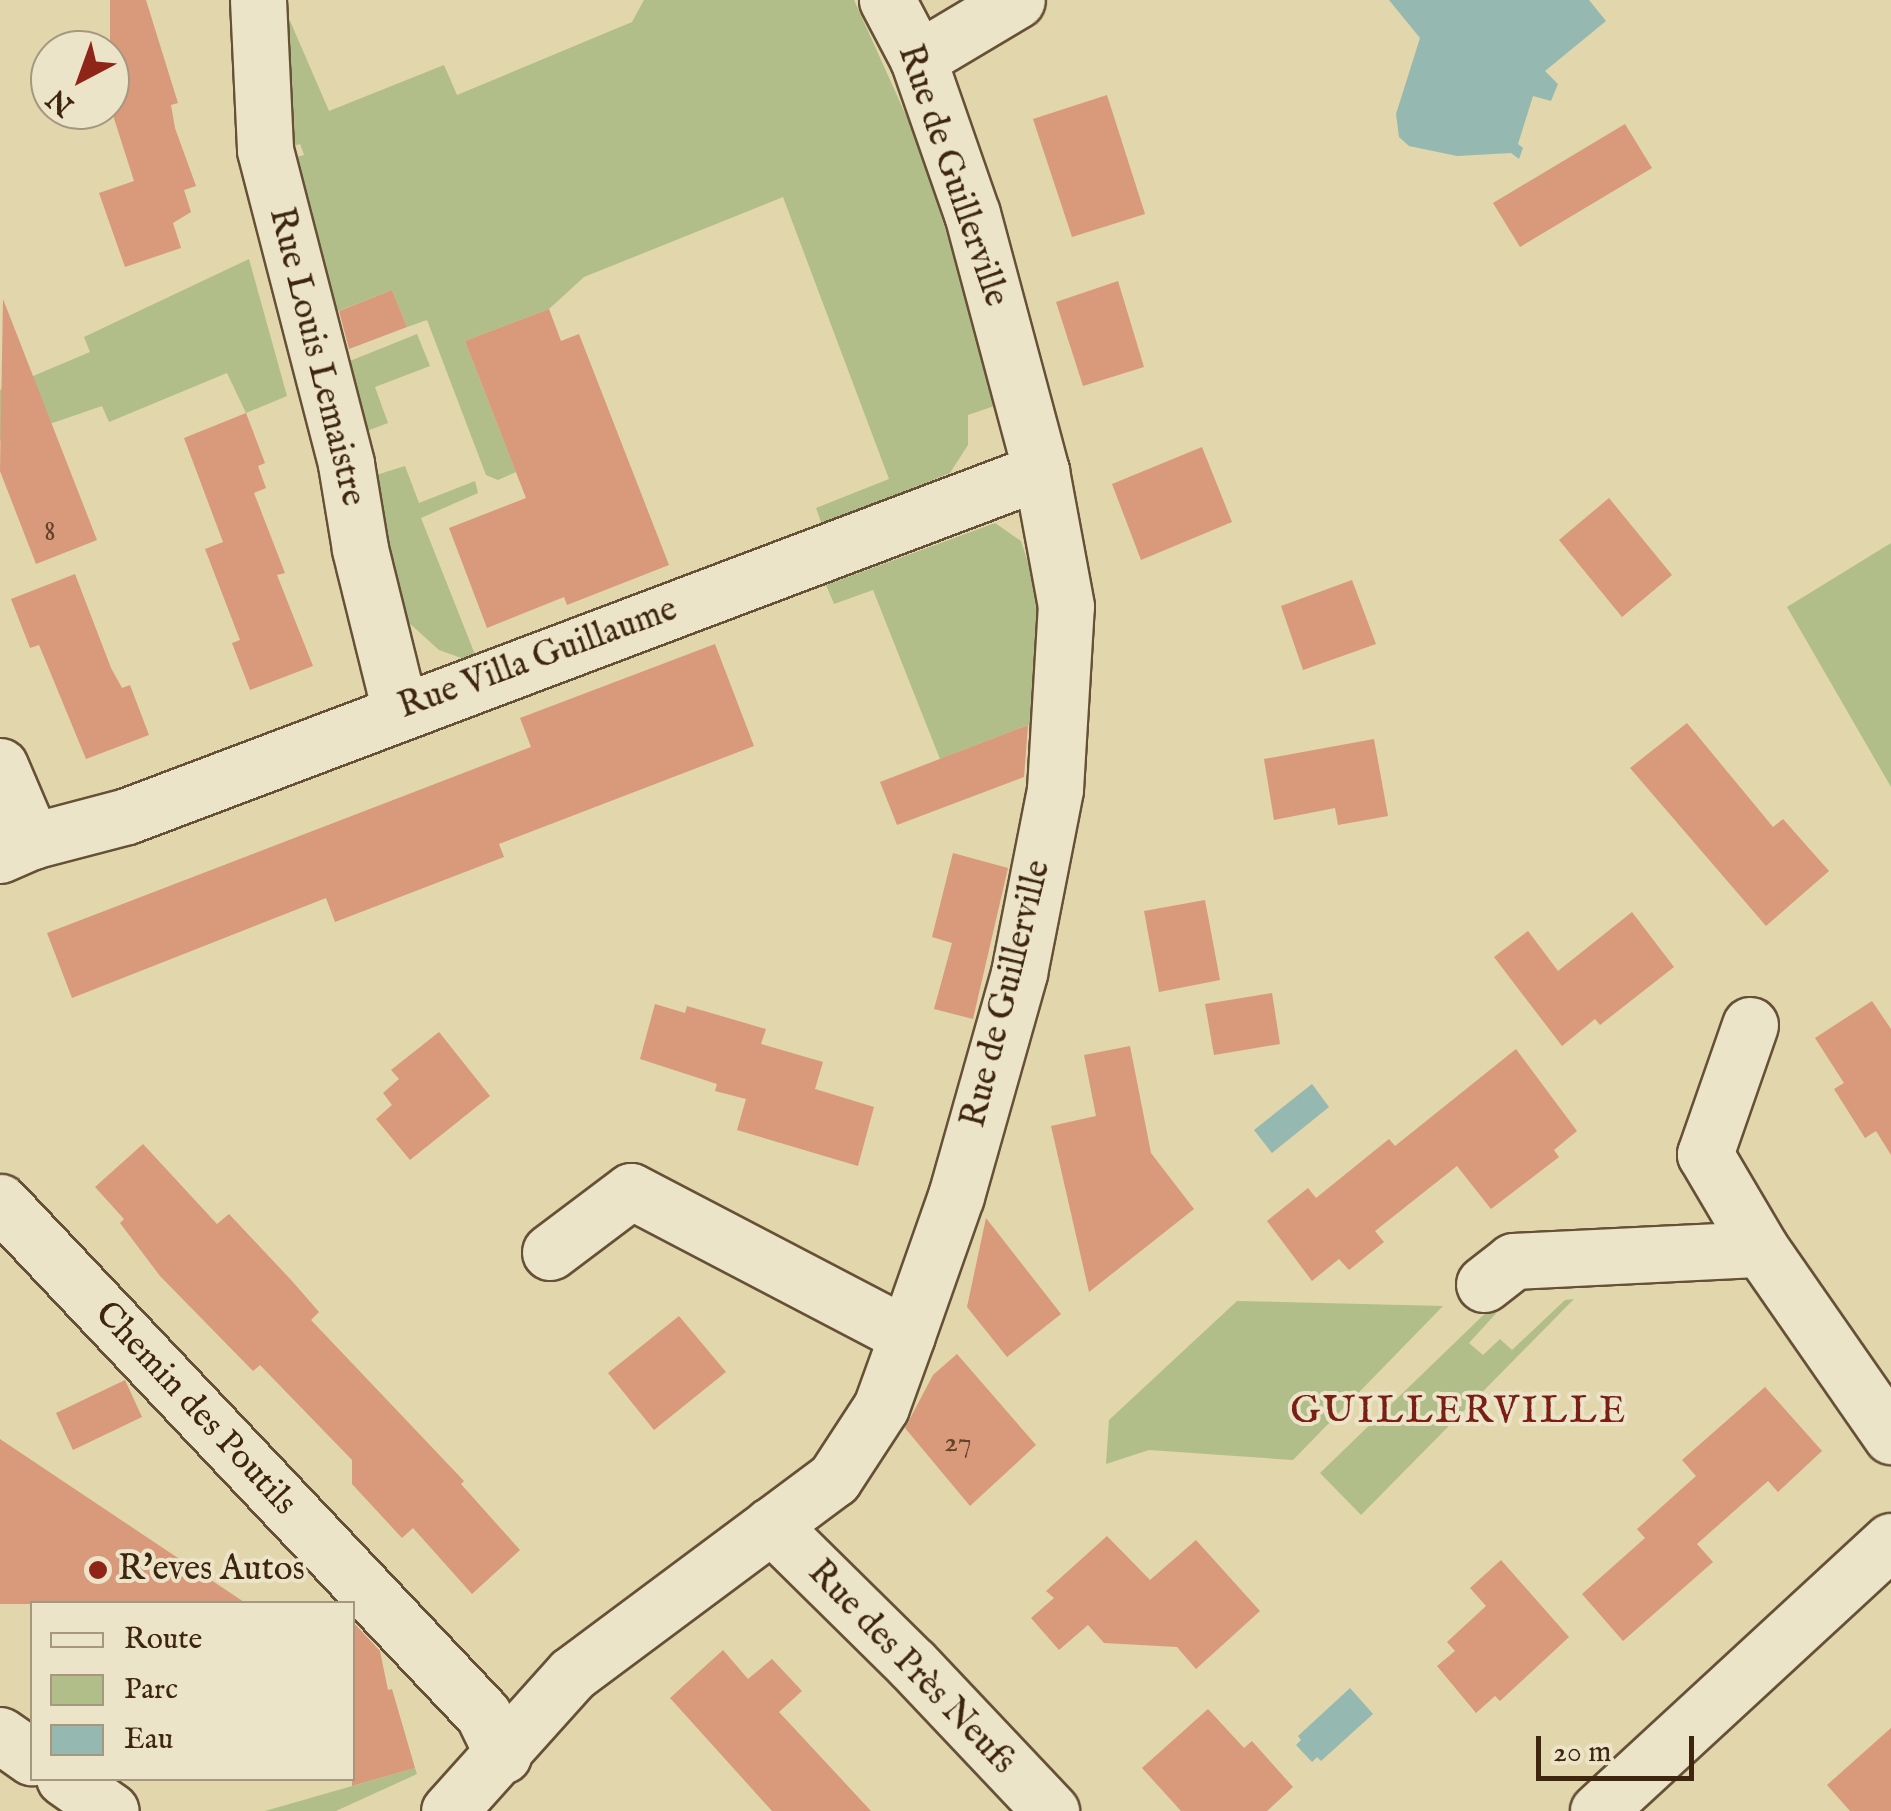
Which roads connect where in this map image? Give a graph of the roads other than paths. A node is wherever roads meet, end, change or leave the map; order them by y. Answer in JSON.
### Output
{"nodes":[{"id":1,"x":258,"y":0,"type":"edge"},
{"id":2,"x":887,"y":0,"type":"edge"},
{"id":3,"x":1017,"y":0,"type":"edge"},
{"id":4,"x":918,"y":59,"type":"junction"},
{"id":5,"x":1041,"y":471,"type":"junction"},
{"id":6,"x":400,"y":711,"type":"junction"},
{"id":7,"x":0,"y":766,"type":"edge"},
{"id":8,"x":16,"y":848,"type":"edge"},
{"id":9,"x":1750,"y":1025,"type":"dead end"},
{"id":10,"x":0,"y":1202,"type":"edge"},
{"id":11,"x":1760,"y":1248,"type":"junction"},
{"id":12,"x":550,"y":1252,"type":"dead end"},
{"id":13,"x":1484,"y":1284,"type":"dead end"},
{"id":14,"x":907,"y":1335,"type":"junction"},
{"id":15,"x":1891,"y":1436,"type":"edge"},
{"id":16,"x":770,"y":1526,"type":"junction"},
{"id":17,"x":1891,"y":1541,"type":"edge"},
{"id":18,"x":0,"y":1734,"type":"edge"},
{"id":19,"x":503,"y":1755,"type":"junction"},
{"id":20,"x":30,"y":1756,"type":"edge"},
{"id":21,"x":68,"y":1781,"type":"edge"},
{"id":22,"x":111,"y":1811,"type":"edge"},
{"id":23,"x":449,"y":1811,"type":"edge"},
{"id":24,"x":1050,"y":1811,"type":"edge"},
{"id":25,"x":1598,"y":1811,"type":"edge"}],
"edges":[{"from":1,"to":6,"type":"street","name":"Rue Louis Lemaistre"},
{"from":2,"to":4,"type":"street","name":"Rue de Guillerville"},
{"from":3,"to":4,"type":"street"},
{"from":4,"to":5,"type":"street","name":"Rue de Guillerville"},
{"from":5,"to":6,"type":"street","name":"Rue Villa Guillaume"},
{"from":5,"to":14,"type":"street","name":"Rue de Guillerville"},
{"from":6,"to":8,"type":"street","name":"Rue Villa Guillaume"},
{"from":7,"to":8,"type":"street","name":"Rue Villa Guillaume"},
{"from":9,"to":11,"type":"street"},
{"from":10,"to":19,"type":"street","name":"Chemin des Poutils"},
{"from":11,"to":13,"type":"street"},
{"from":11,"to":15,"type":"street"},
{"from":12,"to":14,"type":"street"},
{"from":14,"to":16,"type":"street","name":"Rue de Guillerville"},
{"from":16,"to":19,"type":"street","name":"Rue de Guillerville"},
{"from":16,"to":24,"type":"street","name":"Rue des Près Neufs"},
{"from":17,"to":25,"type":"street"},
{"from":18,"to":20,"type":"street"},
{"from":19,"to":23,"type":"street","name":"Rue de Guillerville"},
{"from":21,"to":22,"type":"street"}]}
